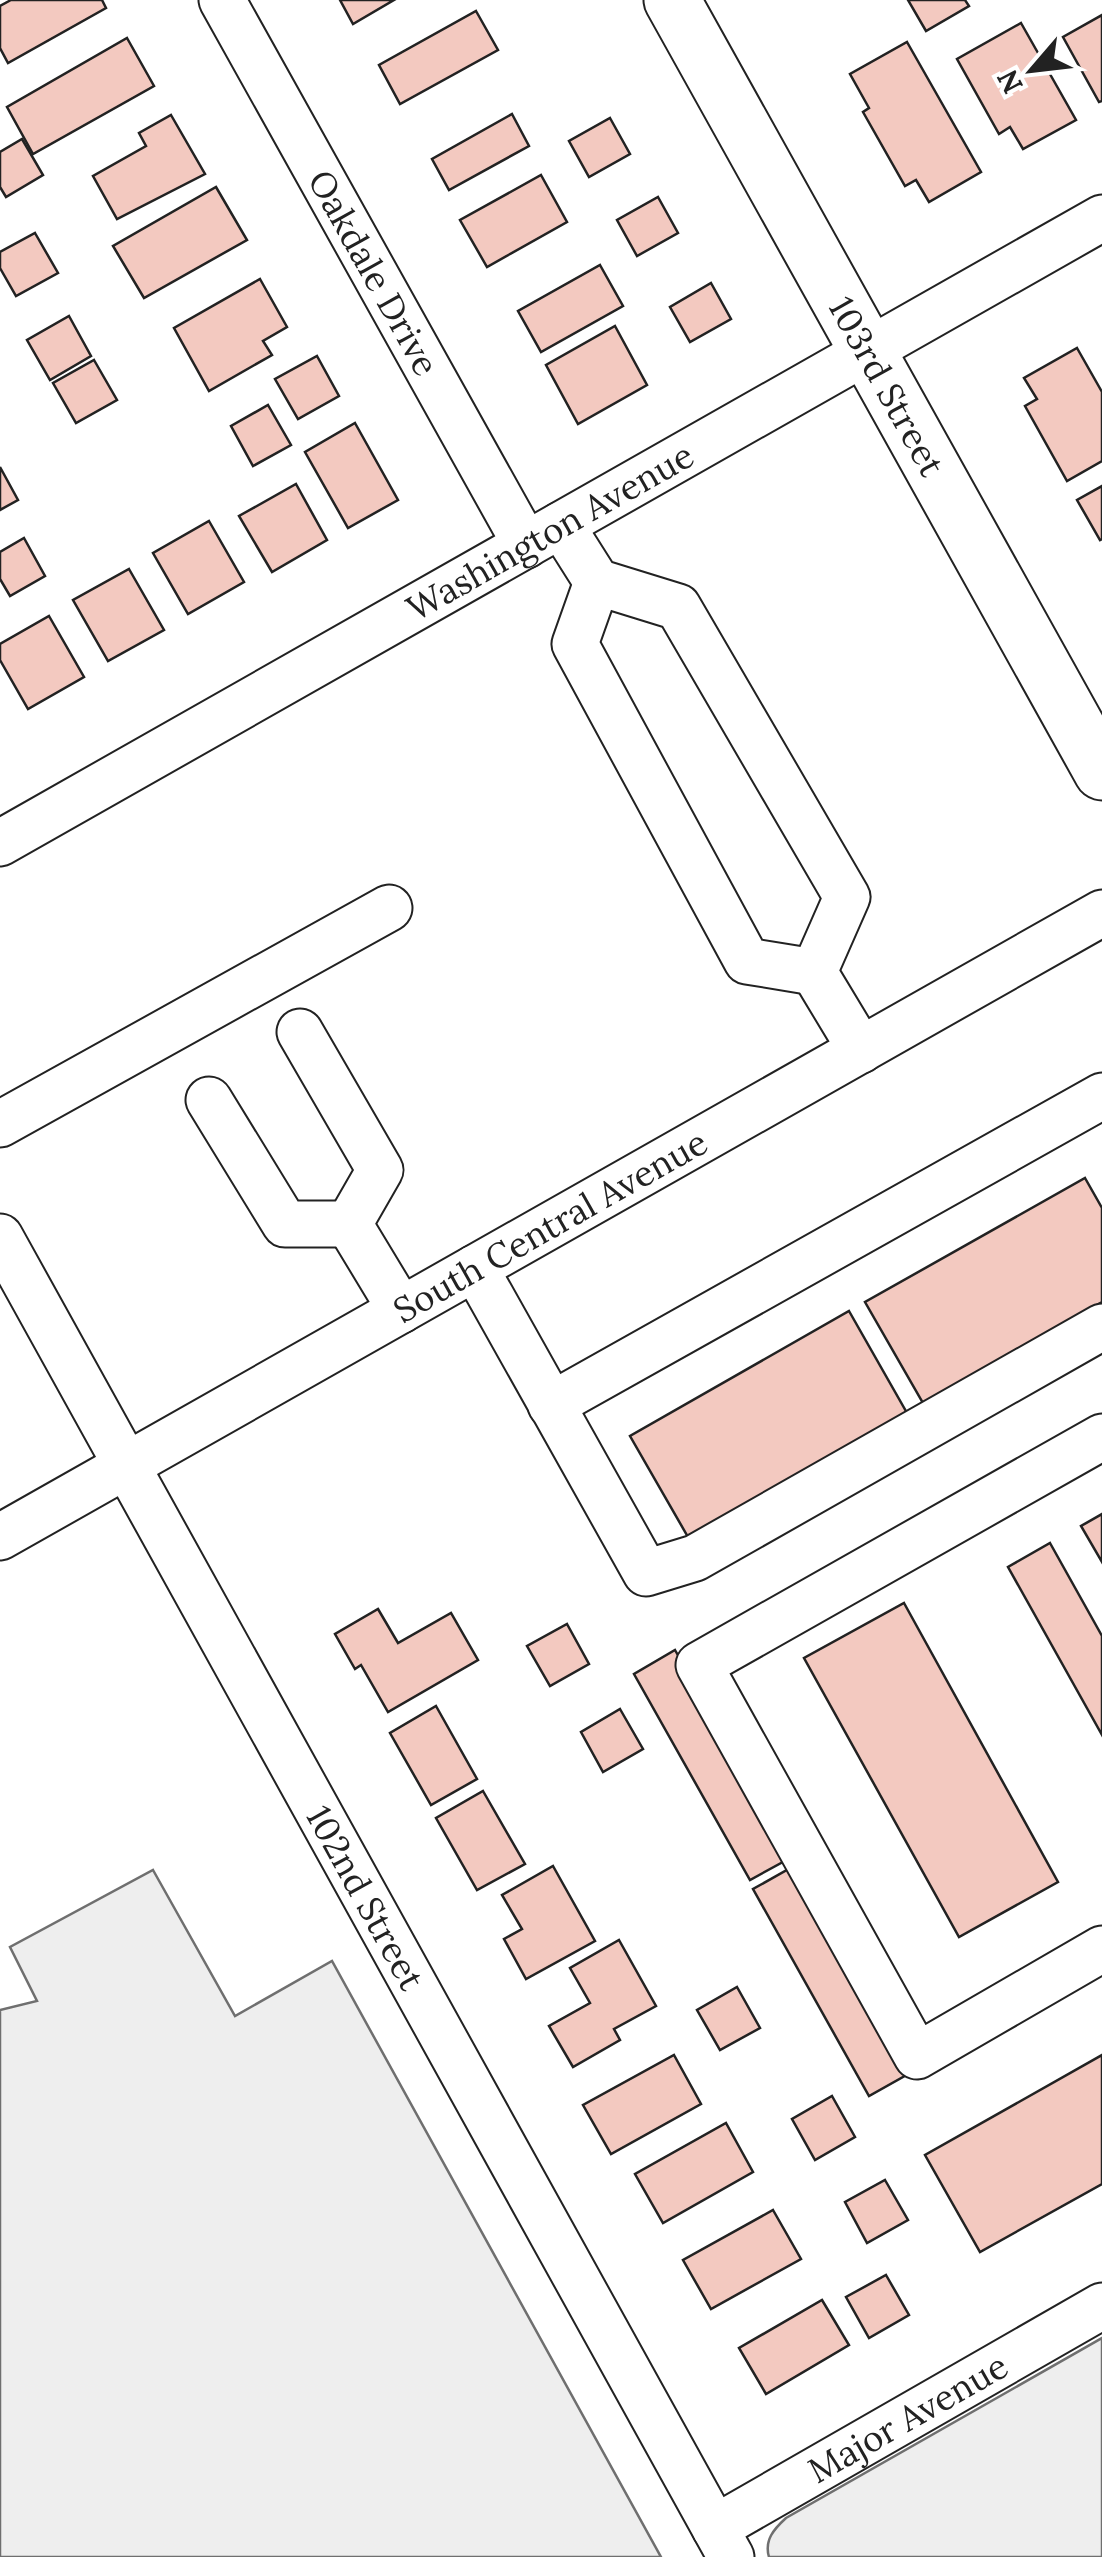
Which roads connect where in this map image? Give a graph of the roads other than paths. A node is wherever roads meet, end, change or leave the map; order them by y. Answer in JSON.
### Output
{"nodes":[{"id":1,"x":222,"y":0,"type":"edge"},
{"id":2,"x":672,"y":0,"type":"edge"},
{"id":3,"x":1102,"y":218,"type":"edge"},
{"id":4,"x":868,"y":351,"type":"junction"},
{"id":5,"x":544,"y":535,"type":"junction"},
{"id":6,"x":597,"y":582,"type":"junction"},
{"id":7,"x":1102,"y":772,"type":"edge"},
{"id":8,"x":0,"y":843,"type":"edge"},
{"id":9,"x":389,"y":908,"type":"dead end"},
{"id":10,"x":1102,"y":914,"type":"edge"},
{"id":11,"x":814,"y":972,"type":"junction"},
{"id":12,"x":300,"y":1032,"type":"dead end"},
{"id":13,"x":861,"y":1050,"type":"junction"},
{"id":14,"x":1102,"y":1096,"type":"edge"},
{"id":15,"x":209,"y":1100,"type":"dead end"},
{"id":16,"x":0,"y":1124,"type":"edge"},
{"id":17,"x":349,"y":1224,"type":"junction"},
{"id":18,"x":0,"y":1237,"type":"edge"},
{"id":19,"x":474,"y":1268,"type":"junction"},
{"id":20,"x":401,"y":1310,"type":"junction"},
{"id":21,"x":1102,"y":1327,"type":"edge"},
{"id":22,"x":551,"y":1405,"type":"junction"},
{"id":23,"x":1102,"y":1437,"type":"edge"},
{"id":24,"x":126,"y":1465,"type":"junction"},
{"id":25,"x":0,"y":1536,"type":"edge"},
{"id":26,"x":1102,"y":1950,"type":"edge"},
{"id":27,"x":1102,"y":2306,"type":"edge"},
{"id":28,"x":723,"y":2543,"type":"edge"}],
"edges":[{"from":1,"to":5,"type":"street","name":"Oakdale Drive"},
{"from":2,"to":4,"type":"main road","name":"103rd Street"},
{"from":3,"to":4,"type":"street","name":"Washington Avenue"},
{"from":4,"to":5,"type":"street","name":"Washington Avenue"},
{"from":4,"to":7,"type":"main road","name":"103rd Street"},
{"from":5,"to":6,"type":"street","name":"Oakdale Drive"},
{"from":5,"to":8,"type":"street","name":"Washington Avenue"},
{"from":6,"to":11,"type":"street"},
{"from":6,"to":11,"type":"street"},
{"from":9,"to":16,"type":"street"},
{"from":10,"to":13,"type":"street","name":"South Central Avenue"},
{"from":11,"to":13,"type":"street"},
{"from":12,"to":17,"type":"street"},
{"from":13,"to":19,"type":"street","name":"South Central Avenue"},
{"from":14,"to":22,"type":"street"},
{"from":15,"to":17,"type":"street"},
{"from":17,"to":20,"type":"street"},
{"from":18,"to":24,"type":"street","name":"102nd Street"},
{"from":19,"to":20,"type":"street","name":"South Central Avenue"},
{"from":19,"to":22,"type":"street"},
{"from":20,"to":24,"type":"street","name":"South Central Avenue"},
{"from":21,"to":22,"type":"street"},
{"from":23,"to":26,"type":"street"},
{"from":24,"to":25,"type":"street","name":"South Central Avenue"},
{"from":24,"to":28,"type":"street","name":"102nd Street"},
{"from":27,"to":28,"type":"street","name":"Major Avenue"}]}
